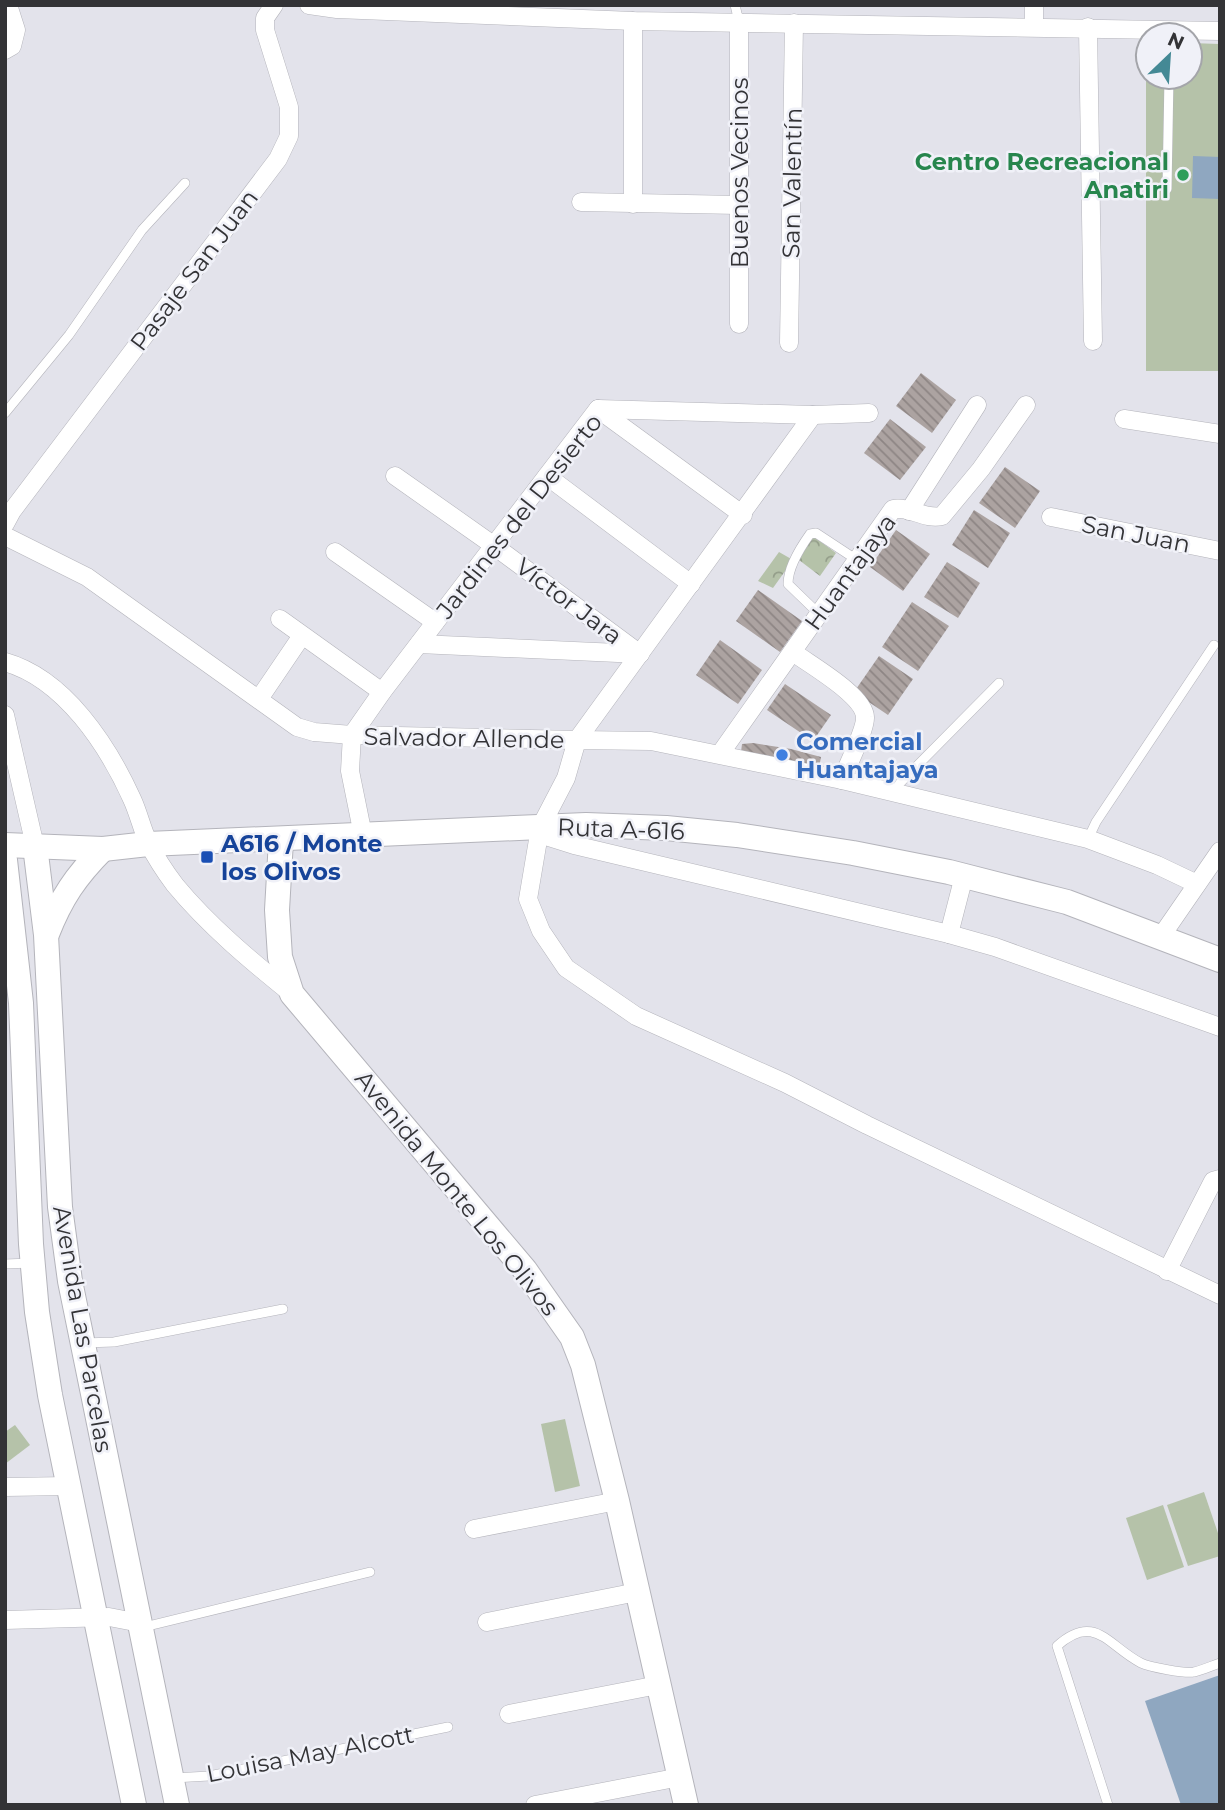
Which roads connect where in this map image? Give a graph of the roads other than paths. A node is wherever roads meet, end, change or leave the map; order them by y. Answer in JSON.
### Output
{"nodes":[{"id":1,"x":274,"y":5,"type":"edge"},
{"id":2,"x":309,"y":5,"type":"edge"},
{"id":3,"x":1034,"y":5,"type":"edge"},
{"id":4,"x":9,"y":6,"type":"edge"},
{"id":5,"x":737,"y":14,"type":"edge"},
{"id":6,"x":634,"y":20,"type":"junction"},
{"id":7,"x":794,"y":23,"type":"junction"},
{"id":8,"x":1034,"y":26,"type":"junction"},
{"id":9,"x":1088,"y":27,"type":"junction"},
{"id":10,"x":1134,"y":30,"type":"edge"},
{"id":11,"x":5,"y":50,"type":"edge"},
{"id":12,"x":1169,"y":91,"type":"edge"},
{"id":13,"x":184,"y":183,"type":"dead end"},
{"id":14,"x":1167,"y":189,"type":"dead end"},
{"id":15,"x":581,"y":202,"type":"dead end"},
{"id":16,"x":633,"y":204,"type":"junction"},
{"id":17,"x":739,"y":205,"type":"junction"},
{"id":18,"x":740,"y":324,"type":"dead end"},
{"id":19,"x":1093,"y":341,"type":"dead end"},
{"id":20,"x":789,"y":343,"type":"dead end"},
{"id":21,"x":977,"y":405,"type":"dead end"},
{"id":22,"x":1026,"y":405,"type":"dead end"},
{"id":23,"x":598,"y":409,"type":"junction"},
{"id":24,"x":5,"y":413,"type":"edge"},
{"id":25,"x":869,"y":413,"type":"dead end"},
{"id":26,"x":813,"y":415,"type":"junction"},
{"id":27,"x":1124,"y":419,"type":"dead end"},
{"id":28,"x":1220,"y":434,"type":"edge"},
{"id":29,"x":395,"y":476,"type":"dead end"},
{"id":30,"x":547,"y":476,"type":"junction"},
{"id":31,"x":908,"y":511,"type":"junction"},
{"id":32,"x":743,"y":515,"type":"junction"},
{"id":33,"x":1051,"y":517,"type":"dead end"},
{"id":34,"x":7,"y":529,"type":"edge"},
{"id":35,"x":494,"y":545,"type":"junction"},
{"id":36,"x":1220,"y":551,"type":"edge"},
{"id":37,"x":335,"y":552,"type":"dead end"},
{"id":38,"x":857,"y":560,"type":"junction"},
{"id":39,"x":691,"y":584,"type":"junction"},
{"id":40,"x":819,"y":614,"type":"junction"},
{"id":41,"x":280,"y":619,"type":"dead end"},
{"id":42,"x":435,"y":622,"type":"junction"},
{"id":43,"x":301,"y":637,"type":"junction"},
{"id":44,"x":419,"y":644,"type":"junction"},
{"id":45,"x":1214,"y":645,"type":"dead end"},
{"id":46,"x":793,"y":652,"type":"junction"},
{"id":47,"x":640,"y":654,"type":"junction"},
{"id":48,"x":5,"y":662,"type":"edge"},
{"id":49,"x":999,"y":683,"type":"dead end"},
{"id":50,"x":382,"y":692,"type":"junction"},
{"id":51,"x":259,"y":699,"type":"junction"},
{"id":52,"x":5,"y":715,"type":"edge"},
{"id":53,"x":352,"y":735,"type":"junction"},
{"id":54,"x":577,"y":740,"type":"junction"},
{"id":55,"x":720,"y":754,"type":"junction"},
{"id":56,"x":842,"y":780,"type":"junction"},
{"id":57,"x":894,"y":792,"type":"junction"},
{"id":58,"x":540,"y":830,"type":"junction"},
{"id":59,"x":363,"y":835,"type":"junction"},
{"id":60,"x":1088,"y":839,"type":"junction"},
{"id":61,"x":281,"y":840,"type":"junction"},
{"id":62,"x":148,"y":844,"type":"junction"},
{"id":63,"x":5,"y":845,"type":"edge"},
{"id":64,"x":35,"y":846,"type":"junction"},
{"id":65,"x":103,"y":849,"type":"junction"},
{"id":66,"x":1220,"y":851,"type":"edge"},
{"id":67,"x":5,"y":860,"type":"edge"},
{"id":68,"x":964,"y":876,"type":"junction"},
{"id":69,"x":1196,"y":884,"type":"junction"},
{"id":70,"x":46,"y":934,"type":"junction"},
{"id":71,"x":949,"y":934,"type":"junction"},
{"id":72,"x":1160,"y":938,"type":"junction"},
{"id":73,"x":1220,"y":960,"type":"edge"},
{"id":74,"x":292,"y":994,"type":"junction"},
{"id":75,"x":1220,"y":1027,"type":"edge"},
{"id":76,"x":14,"y":1043,"type":"edge"},
{"id":77,"x":53,"y":1050,"type":"junction"},
{"id":78,"x":1220,"y":1179,"type":"edge"},
{"id":79,"x":32,"y":1263,"type":"junction"},
{"id":80,"x":5,"y":1264,"type":"edge"},
{"id":81,"x":1167,"y":1271,"type":"junction"},
{"id":82,"x":1220,"y":1295,"type":"edge"},
{"id":83,"x":284,"y":1310,"type":"dead end"},
{"id":84,"x":82,"y":1343,"type":"junction"},
{"id":85,"x":69,"y":1486,"type":"junction"},
{"id":86,"x":5,"y":1487,"type":"edge"},
{"id":87,"x":617,"y":1501,"type":"junction"},
{"id":88,"x":474,"y":1529,"type":"dead end"},
{"id":89,"x":370,"y":1572,"type":"dead end"},
{"id":90,"x":637,"y":1592,"type":"junction"},
{"id":91,"x":96,"y":1617,"type":"junction"},
{"id":92,"x":5,"y":1620,"type":"edge"},
{"id":93,"x":487,"y":1622,"type":"dead end"},
{"id":94,"x":141,"y":1626,"type":"junction"},
{"id":95,"x":1220,"y":1663,"type":"edge"},
{"id":96,"x":659,"y":1685,"type":"junction"},
{"id":97,"x":509,"y":1714,"type":"dead end"},
{"id":98,"x":448,"y":1727,"type":"dead end"},
{"id":99,"x":680,"y":1777,"type":"junction"},
{"id":100,"x":172,"y":1778,"type":"junction"},
{"id":101,"x":134,"y":1805,"type":"edge"},
{"id":102,"x":177,"y":1805,"type":"edge"},
{"id":103,"x":535,"y":1805,"type":"edge"},
{"id":104,"x":686,"y":1805,"type":"edge"},
{"id":105,"x":1108,"y":1805,"type":"edge"}],
"edges":[{"from":1,"to":34,"type":"street","name":"Pasaje San Juan"},
{"from":2,"to":6,"type":"street"},
{"from":3,"to":8,"type":"street"},
{"from":4,"to":11,"type":"street"},
{"from":5,"to":6,"type":"street"},
{"from":5,"to":7,"type":"street"},
{"from":5,"to":17,"type":"street","name":"Buenos Vecinos"},
{"from":6,"to":16,"type":"street"},
{"from":7,"to":8,"type":"street"},
{"from":7,"to":20,"type":"street","name":"San Valentín"},
{"from":8,"to":9,"type":"street"},
{"from":9,"to":10,"type":"street"},
{"from":9,"to":19,"type":"street"},
{"from":12,"to":14,"type":"lane"},
{"from":13,"to":24,"type":"lane"},
{"from":15,"to":16,"type":"street"},
{"from":16,"to":17,"type":"street"},
{"from":17,"to":18,"type":"street","name":"Buenos Vecinos"},
{"from":21,"to":31,"type":"street"},
{"from":22,"to":31,"type":"street","name":"Huantajaya"},
{"from":23,"to":26,"type":"street","name":"Jardines del Desierto"},
{"from":23,"to":30,"type":"street","name":"Jardines del Desierto"},
{"from":23,"to":32,"type":"street"},
{"from":25,"to":26,"type":"street","name":"Jardines del Desierto"},
{"from":26,"to":32,"type":"street","name":"Salvador Allende"},
{"from":27,"to":28,"type":"street"},
{"from":29,"to":35,"type":"street","name":"Víctor Jara"},
{"from":30,"to":35,"type":"street","name":"Jardines del Desierto"},
{"from":30,"to":39,"type":"street"},
{"from":31,"to":38,"type":"street","name":"Huantajaya"},
{"from":32,"to":39,"type":"street","name":"Salvador Allende"},
{"from":33,"to":36,"type":"street","name":"San Juan"},
{"from":34,"to":51,"type":"street","name":"Salvador Allende"},
{"from":35,"to":42,"type":"street","name":"Jardines del Desierto"},
{"from":35,"to":47,"type":"street","name":"Víctor Jara"},
{"from":37,"to":42,"type":"street"},
{"from":38,"to":40,"type":"street","name":"Huantajaya"},
{"from":38,"to":40,"type":"lane"},
{"from":39,"to":47,"type":"street","name":"Salvador Allende"},
{"from":40,"to":46,"type":"street","name":"Huantajaya"},
{"from":41,"to":43,"type":"street"},
{"from":42,"to":44,"type":"street","name":"Jardines del Desierto"},
{"from":43,"to":50,"type":"street"},
{"from":43,"to":51,"type":"street"},
{"from":44,"to":47,"type":"street"},
{"from":44,"to":50,"type":"street","name":"Jardines del Desierto"},
{"from":45,"to":60,"type":"lane"},
{"from":46,"to":55,"type":"street","name":"Huantajaya"},
{"from":46,"to":56,"type":"street","name":"Huantajaya"},
{"from":47,"to":54,"type":"street","name":"Salvador Allende"},
{"from":48,"to":62,"type":"street"},
{"from":49,"to":57,"type":"lane"},
{"from":50,"to":53,"type":"street","name":"Jardines del Desierto"},
{"from":51,"to":53,"type":"street","name":"Salvador Allende"},
{"from":52,"to":64,"type":"street"},
{"from":53,"to":54,"type":"street","name":"Salvador Allende"},
{"from":53,"to":59,"type":"street"},
{"from":54,"to":55,"type":"street"},
{"from":54,"to":58,"type":"street"},
{"from":55,"to":56,"type":"street"},
{"from":56,"to":57,"type":"street"},
{"from":57,"to":60,"type":"street"},
{"from":58,"to":59,"type":"main road","name":"Ruta A-616"},
{"from":58,"to":68,"type":"main road","name":"Ruta A-616"},
{"from":58,"to":71,"type":"street"},
{"from":58,"to":81,"type":"street"},
{"from":59,"to":61,"type":"main road","name":"Ruta A-616"},
{"from":60,"to":69,"type":"street"},
{"from":61,"to":62,"type":"main road","name":"Ruta A-616"},
{"from":61,"to":74,"type":"main road","name":"Avenida Monte Los Olivos"},
{"from":62,"to":65,"type":"main road","name":"Ruta A-616"},
{"from":62,"to":74,"type":"street"},
{"from":63,"to":64,"type":"main road","name":"Ruta A-616"},
{"from":64,"to":65,"type":"main road","name":"Ruta A-616"},
{"from":64,"to":70,"type":"main road","name":"Avenida Las Parcelas"},
{"from":65,"to":70,"type":"main road"},
{"from":66,"to":69,"type":"street"},
{"from":67,"to":76,"type":"main road","name":"Avenida Las Parcelas"},
{"from":68,"to":71,"type":"street"},
{"from":68,"to":72,"type":"main road","name":"Ruta A-616"},
{"from":69,"to":72,"type":"street"},
{"from":70,"to":77,"type":"main road","name":"Avenida Las Parcelas"},
{"from":71,"to":75,"type":"street"},
{"from":72,"to":73,"type":"main road","name":"Ruta A-616"},
{"from":74,"to":87,"type":"main road","name":"Avenida Monte Los Olivos"},
{"from":76,"to":77,"type":"main road"},
{"from":76,"to":79,"type":"main road","name":"Avenida Las Parcelas"},
{"from":77,"to":84,"type":"main road","name":"Avenida Las Parcelas"},
{"from":78,"to":81,"type":"street"},
{"from":79,"to":80,"type":"lane"},
{"from":79,"to":85,"type":"main road","name":"Avenida Las Parcelas"},
{"from":81,"to":82,"type":"street"},
{"from":83,"to":84,"type":"lane"},
{"from":84,"to":94,"type":"main road","name":"Avenida Las Parcelas"},
{"from":85,"to":86,"type":"street"},
{"from":85,"to":91,"type":"main road","name":"Avenida Las Parcelas"},
{"from":87,"to":88,"type":"street"},
{"from":87,"to":90,"type":"main road","name":"Avenida Monte Los Olivos"},
{"from":89,"to":94,"type":"lane"},
{"from":90,"to":93,"type":"street"},
{"from":90,"to":96,"type":"main road","name":"Avenida Monte Los Olivos"},
{"from":91,"to":92,"type":"street"},
{"from":91,"to":94,"type":"street"},
{"from":91,"to":101,"type":"main road","name":"Avenida Las Parcelas"},
{"from":94,"to":100,"type":"main road","name":"Avenida Las Parcelas"},
{"from":95,"to":105,"type":"lane"},
{"from":96,"to":97,"type":"street"},
{"from":96,"to":99,"type":"main road","name":"Avenida Monte Los Olivos"},
{"from":98,"to":100,"type":"lane","name":"Louisa May Alcott"},
{"from":99,"to":103,"type":"street"},
{"from":99,"to":104,"type":"main road","name":"Avenida Monte Los Olivos"},
{"from":100,"to":102,"type":"main road","name":"Avenida Las Parcelas"}]}
